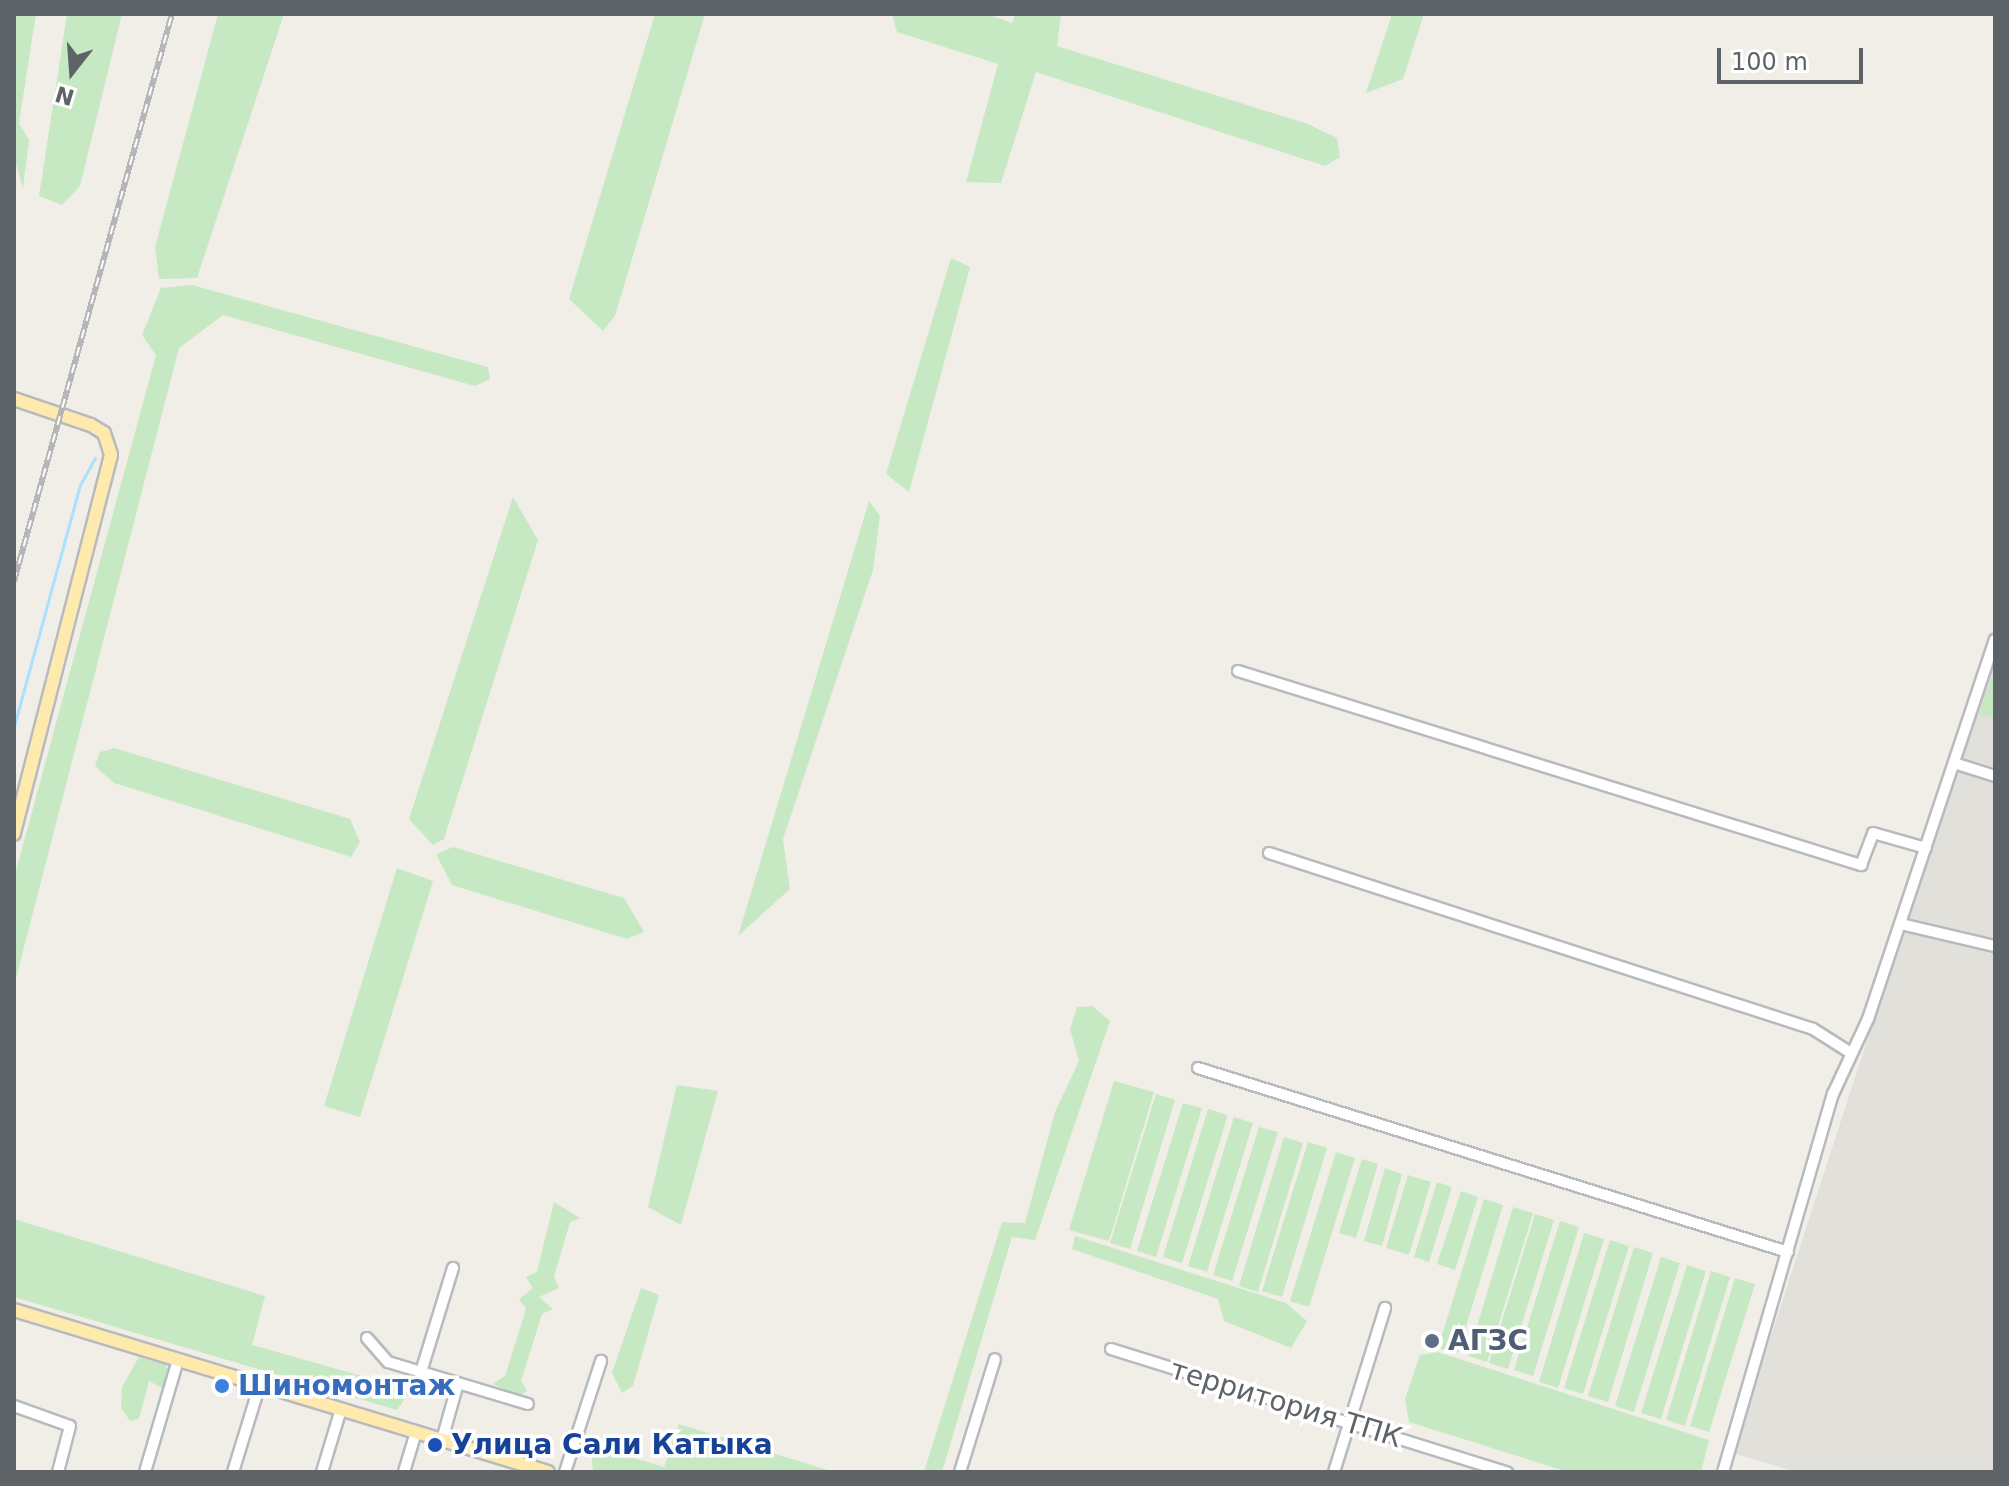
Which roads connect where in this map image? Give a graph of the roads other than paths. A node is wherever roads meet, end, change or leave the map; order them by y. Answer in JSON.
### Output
{"nodes":[{"id":1,"x":14,"y":399,"type":"edge"},
{"id":2,"x":1995,"y":640,"type":"edge"},
{"id":3,"x":1238,"y":671,"type":"dead end"},
{"id":4,"x":1954,"y":763,"type":"junction"},
{"id":5,"x":1995,"y":776,"type":"edge"},
{"id":6,"x":14,"y":834,"type":"edge"},
{"id":7,"x":1926,"y":848,"type":"junction"},
{"id":8,"x":1269,"y":853,"type":"dead end"},
{"id":9,"x":1901,"y":924,"type":"junction"},
{"id":10,"x":1995,"y":946,"type":"edge"},
{"id":11,"x":1851,"y":1053,"type":"junction"},
{"id":12,"x":1198,"y":1068,"type":"dead end"},
{"id":13,"x":1788,"y":1252,"type":"junction"},
{"id":14,"x":453,"y":1268,"type":"dead end"},
{"id":15,"x":1385,"y":1308,"type":"dead end"},
{"id":16,"x":14,"y":1310,"type":"edge"},
{"id":17,"x":367,"y":1338,"type":"dead end"},
{"id":18,"x":1111,"y":1349,"type":"dead end"},
{"id":19,"x":995,"y":1359,"type":"dead end"},
{"id":20,"x":178,"y":1360,"type":"junction"},
{"id":21,"x":601,"y":1361,"type":"dead end"},
{"id":22,"x":421,"y":1372,"type":"junction"},
{"id":23,"x":458,"y":1383,"type":"junction"},
{"id":24,"x":260,"y":1384,"type":"junction"},
{"id":25,"x":528,"y":1404,"type":"dead end"},
{"id":26,"x":14,"y":1406,"type":"edge"},
{"id":27,"x":341,"y":1409,"type":"junction"},
{"id":28,"x":1349,"y":1424,"type":"junction"},
{"id":29,"x":416,"y":1432,"type":"junction"},
{"id":30,"x":442,"y":1440,"type":"junction"},
{"id":31,"x":531,"y":1470,"type":"edge"},
{"id":32,"x":58,"y":1472,"type":"edge"},
{"id":33,"x":145,"y":1472,"type":"edge"},
{"id":34,"x":233,"y":1472,"type":"edge"},
{"id":35,"x":322,"y":1472,"type":"edge"},
{"id":36,"x":404,"y":1472,"type":"edge"},
{"id":37,"x":548,"y":1472,"type":"edge"},
{"id":38,"x":565,"y":1472,"type":"edge"},
{"id":39,"x":960,"y":1472,"type":"edge"},
{"id":40,"x":1334,"y":1472,"type":"edge"},
{"id":41,"x":1507,"y":1472,"type":"edge"},
{"id":42,"x":1723,"y":1472,"type":"edge"}],
"edges":[{"from":1,"to":6,"type":"main road"},
{"from":2,"to":4,"type":"street"},
{"from":3,"to":7,"type":"street"},
{"from":4,"to":5,"type":"street"},
{"from":4,"to":7,"type":"street"},
{"from":7,"to":9,"type":"street"},
{"from":8,"to":11,"type":"street"},
{"from":9,"to":10,"type":"street"},
{"from":9,"to":11,"type":"street"},
{"from":11,"to":13,"type":"street"},
{"from":12,"to":13,"type":"street"},
{"from":13,"to":42,"type":"street"},
{"from":14,"to":22,"type":"street"},
{"from":15,"to":28,"type":"street"},
{"from":16,"to":20,"type":"main road"},
{"from":17,"to":22,"type":"street"},
{"from":18,"to":28,"type":"street","name":"территория ТПК"},
{"from":19,"to":39,"type":"street"},
{"from":20,"to":24,"type":"main road"},
{"from":20,"to":33,"type":"street"},
{"from":21,"to":38,"type":"street"},
{"from":22,"to":23,"type":"street"},
{"from":23,"to":25,"type":"street"},
{"from":23,"to":30,"type":"street"},
{"from":24,"to":27,"type":"main road"},
{"from":24,"to":34,"type":"street"},
{"from":26,"to":32,"type":"street"},
{"from":27,"to":29,"type":"main road"},
{"from":27,"to":35,"type":"street"},
{"from":28,"to":40,"type":"street"},
{"from":28,"to":41,"type":"street","name":"территория ТПК"},
{"from":29,"to":30,"type":"main road"},
{"from":29,"to":36,"type":"street"},
{"from":30,"to":31,"type":"main road"},
{"from":31,"to":37,"type":"main road"}]}
